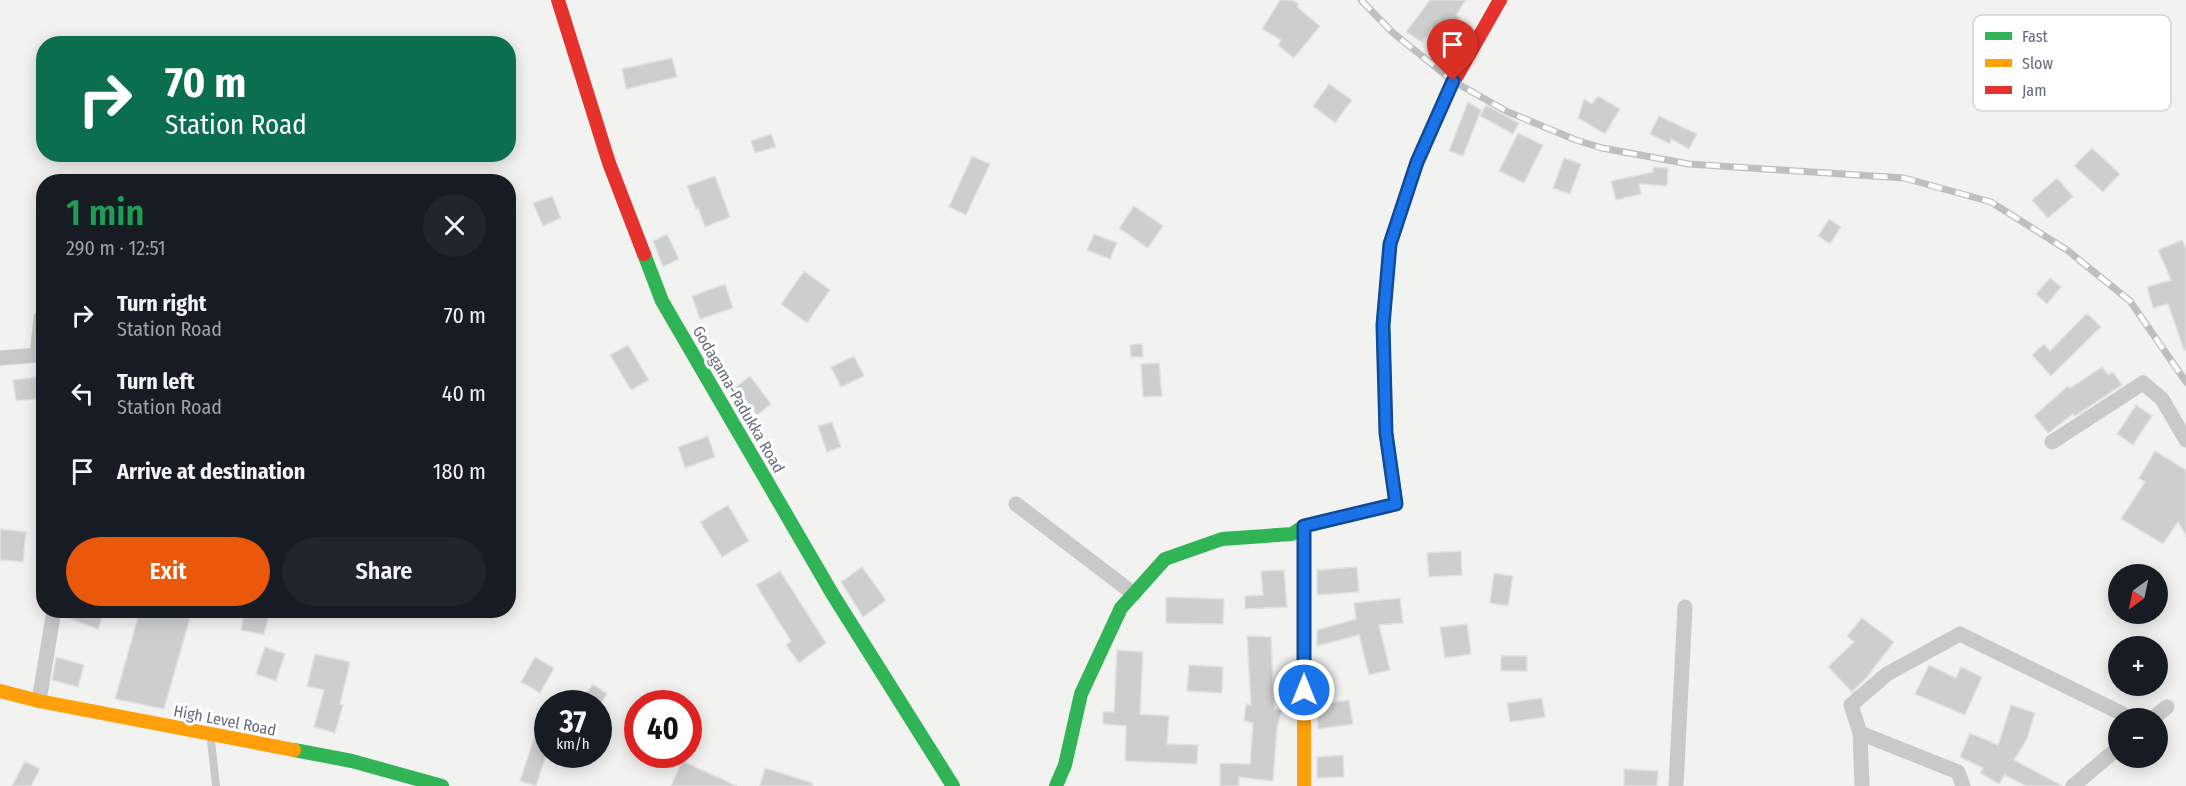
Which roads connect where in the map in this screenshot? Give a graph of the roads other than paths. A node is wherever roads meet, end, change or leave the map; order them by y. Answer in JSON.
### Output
{"nodes":[{"id":1,"x":558,"y":0,"type":"edge"},
{"id":2,"x":1500,"y":0,"type":"edge"},
{"id":3,"x":36,"y":355,"type":"edge"},
{"id":4,"x":0,"y":358,"type":"edge"},
{"id":5,"x":2186,"y":440,"type":"edge"},
{"id":6,"x":2052,"y":442,"type":"dead end"},
{"id":7,"x":1016,"y":504,"type":"dead end"},
{"id":8,"x":1304,"y":526,"type":"junction"},
{"id":9,"x":1134,"y":594,"type":"junction"},
{"id":10,"x":1685,"y":607,"type":"dead end"},
{"id":11,"x":53,"y":618,"type":"edge"},
{"id":12,"x":0,"y":691,"type":"edge"},
{"id":13,"x":39,"y":701,"type":"junction"},
{"id":14,"x":2111,"y":708,"type":"edge"},
{"id":15,"x":1860,"y":733,"type":"junction"},
{"id":16,"x":211,"y":734,"type":"junction"},
{"id":17,"x":2108,"y":756,"type":"edge"},
{"id":18,"x":216,"y":786,"type":"edge"},
{"id":19,"x":442,"y":786,"type":"edge"},
{"id":20,"x":953,"y":786,"type":"edge"},
{"id":21,"x":1056,"y":786,"type":"edge"},
{"id":22,"x":1304,"y":786,"type":"edge"},
{"id":23,"x":1676,"y":786,"type":"edge"},
{"id":24,"x":1862,"y":786,"type":"edge"},
{"id":25,"x":1964,"y":786,"type":"edge"},
{"id":26,"x":2073,"y":786,"type":"edge"}],
"edges":[{"from":1,"to":20,"type":"main road","name":"Godagama-Padukka Road"},
{"from":2,"to":8,"type":"main road"},
{"from":3,"to":4,"type":"street"},
{"from":5,"to":6,"type":"street"},
{"from":7,"to":9,"type":"street"},
{"from":8,"to":9,"type":"main road"},
{"from":8,"to":22,"type":"main road"},
{"from":9,"to":21,"type":"main road"},
{"from":10,"to":23,"type":"street"},
{"from":11,"to":13,"type":"street"},
{"from":12,"to":13,"type":"main road","name":"High Level Road"},
{"from":13,"to":16,"type":"main road","name":"High Level Road"},
{"from":14,"to":15,"type":"street"},
{"from":15,"to":24,"type":"street"},
{"from":15,"to":25,"type":"street"},
{"from":16,"to":18,"type":"lane"},
{"from":16,"to":19,"type":"main road","name":"High Level Road"},
{"from":17,"to":26,"type":"street"}]}
